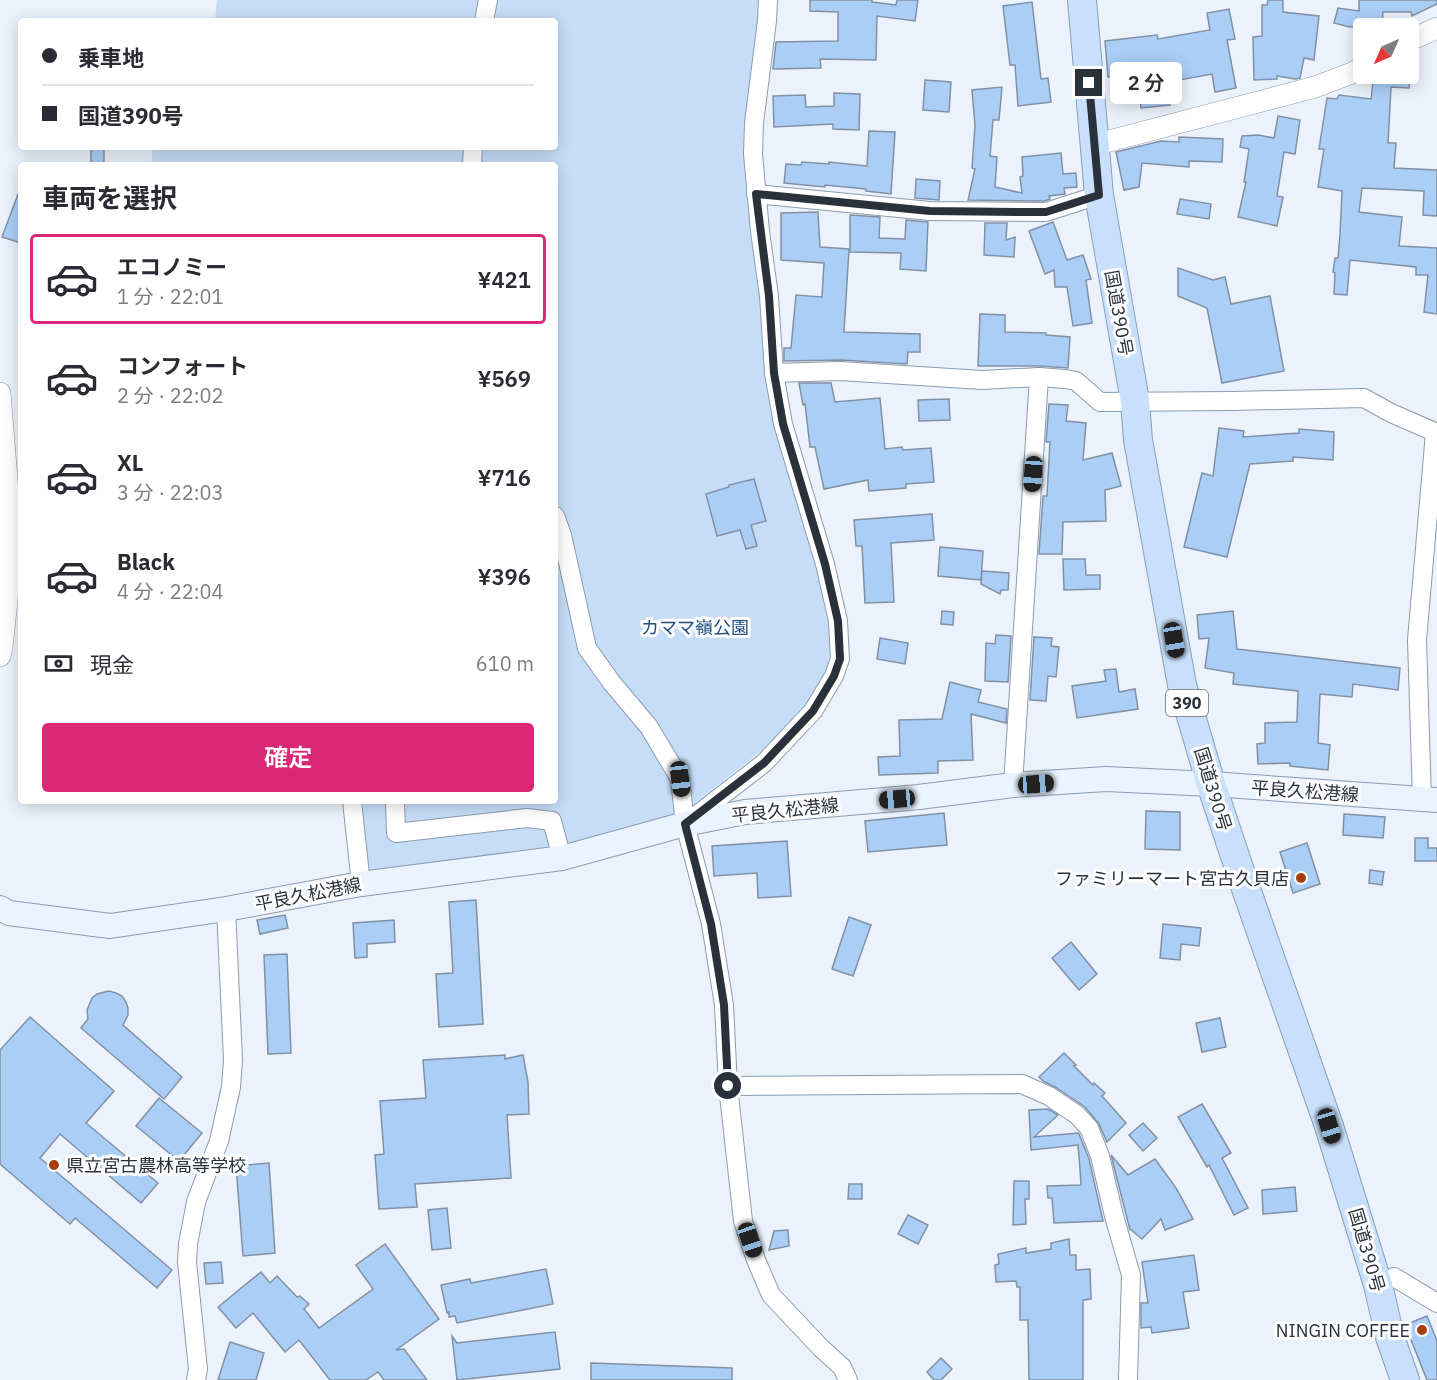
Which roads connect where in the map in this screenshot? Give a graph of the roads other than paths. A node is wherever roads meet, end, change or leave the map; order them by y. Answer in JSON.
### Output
{"nodes":[{"id":1,"x":488,"y":0,"type":"edge"},
{"id":2,"x":768,"y":0,"type":"edge"},
{"id":3,"x":1082,"y":0,"type":"edge"},
{"id":4,"x":485,"y":18,"type":"edge"},
{"id":5,"x":1437,"y":28,"type":"edge"},
{"id":6,"x":1419,"y":36,"type":"edge"},
{"id":7,"x":1353,"y":72,"type":"edge"},
{"id":8,"x":1094,"y":145,"type":"junction"},
{"id":9,"x":756,"y":194,"type":"junction"},
{"id":10,"x":1099,"y":195,"type":"junction"},
{"id":11,"x":774,"y":373,"type":"junction"},
{"id":12,"x":1039,"y":377,"type":"junction"},
{"id":13,"x":0,"y":393,"type":"edge"},
{"id":14,"x":1135,"y":401,"type":"junction"},
{"id":15,"x":1436,"y":433,"type":"edge"},
{"id":16,"x":558,"y":524,"type":"edge"},
{"id":17,"x":0,"y":656,"type":"edge"},
{"id":18,"x":1211,"y":784,"type":"junction"},
{"id":19,"x":1013,"y":785,"type":"junction"},
{"id":20,"x":1430,"y":800,"type":"edge"},
{"id":21,"x":352,"y":804,"type":"edge"},
{"id":22,"x":395,"y":804,"type":"edge"},
{"id":23,"x":685,"y":824,"type":"junction"},
{"id":24,"x":562,"y":858,"type":"junction"},
{"id":25,"x":361,"y":884,"type":"junction"},
{"id":26,"x":0,"y":908,"type":"edge"},
{"id":27,"x":226,"y":909,"type":"junction"},
{"id":28,"x":728,"y":1086,"type":"junction"},
{"id":29,"x":1378,"y":1285,"type":"junction"},
{"id":30,"x":1437,"y":1303,"type":"edge"},
{"id":31,"x":196,"y":1380,"type":"edge"},
{"id":32,"x":848,"y":1380,"type":"edge"},
{"id":33,"x":1128,"y":1380,"type":"edge"},
{"id":34,"x":1405,"y":1380,"type":"edge"}],
"edges":[{"from":1,"to":4,"type":"street"},
{"from":2,"to":9,"type":"street"},
{"from":3,"to":8,"type":"highway","name":"国道390号","number":"390"},
{"from":5,"to":6,"type":"street"},
{"from":7,"to":8,"type":"street"},
{"from":8,"to":10,"type":"highway","name":"国道390号","number":"390"},
{"from":9,"to":10,"type":"street"},
{"from":9,"to":11,"type":"street"},
{"from":10,"to":14,"type":"highway","name":"国道390号","number":"390"},
{"from":11,"to":12,"type":"street"},
{"from":11,"to":23,"type":"street"},
{"from":12,"to":14,"type":"street"},
{"from":12,"to":19,"type":"street"},
{"from":13,"to":17,"type":"street"},
{"from":14,"to":15,"type":"street"},
{"from":14,"to":18,"type":"highway","name":"国道390号","number":"390"},
{"from":15,"to":20,"type":"street"},
{"from":16,"to":23,"type":"street"},
{"from":18,"to":19,"type":"main road","name":"平良久松港線"},
{"from":18,"to":20,"type":"main road","name":"平良久松港線"},
{"from":18,"to":29,"type":"highway","name":"国道390号","number":"390"},
{"from":19,"to":23,"type":"main road","name":"平良久松港線"},
{"from":21,"to":25,"type":"street"},
{"from":22,"to":24,"type":"street"},
{"from":23,"to":24,"type":"main road","name":"平良久松港線"},
{"from":23,"to":28,"type":"street"},
{"from":24,"to":25,"type":"main road","name":"平良久松港線"},
{"from":25,"to":27,"type":"main road","name":"平良久松港線"},
{"from":26,"to":27,"type":"main road","name":"平良久松港線"},
{"from":27,"to":31,"type":"street"},
{"from":28,"to":32,"type":"street"},
{"from":28,"to":33,"type":"street"},
{"from":29,"to":30,"type":"street"},
{"from":29,"to":34,"type":"highway","name":"国道390号","number":"390"}]}
